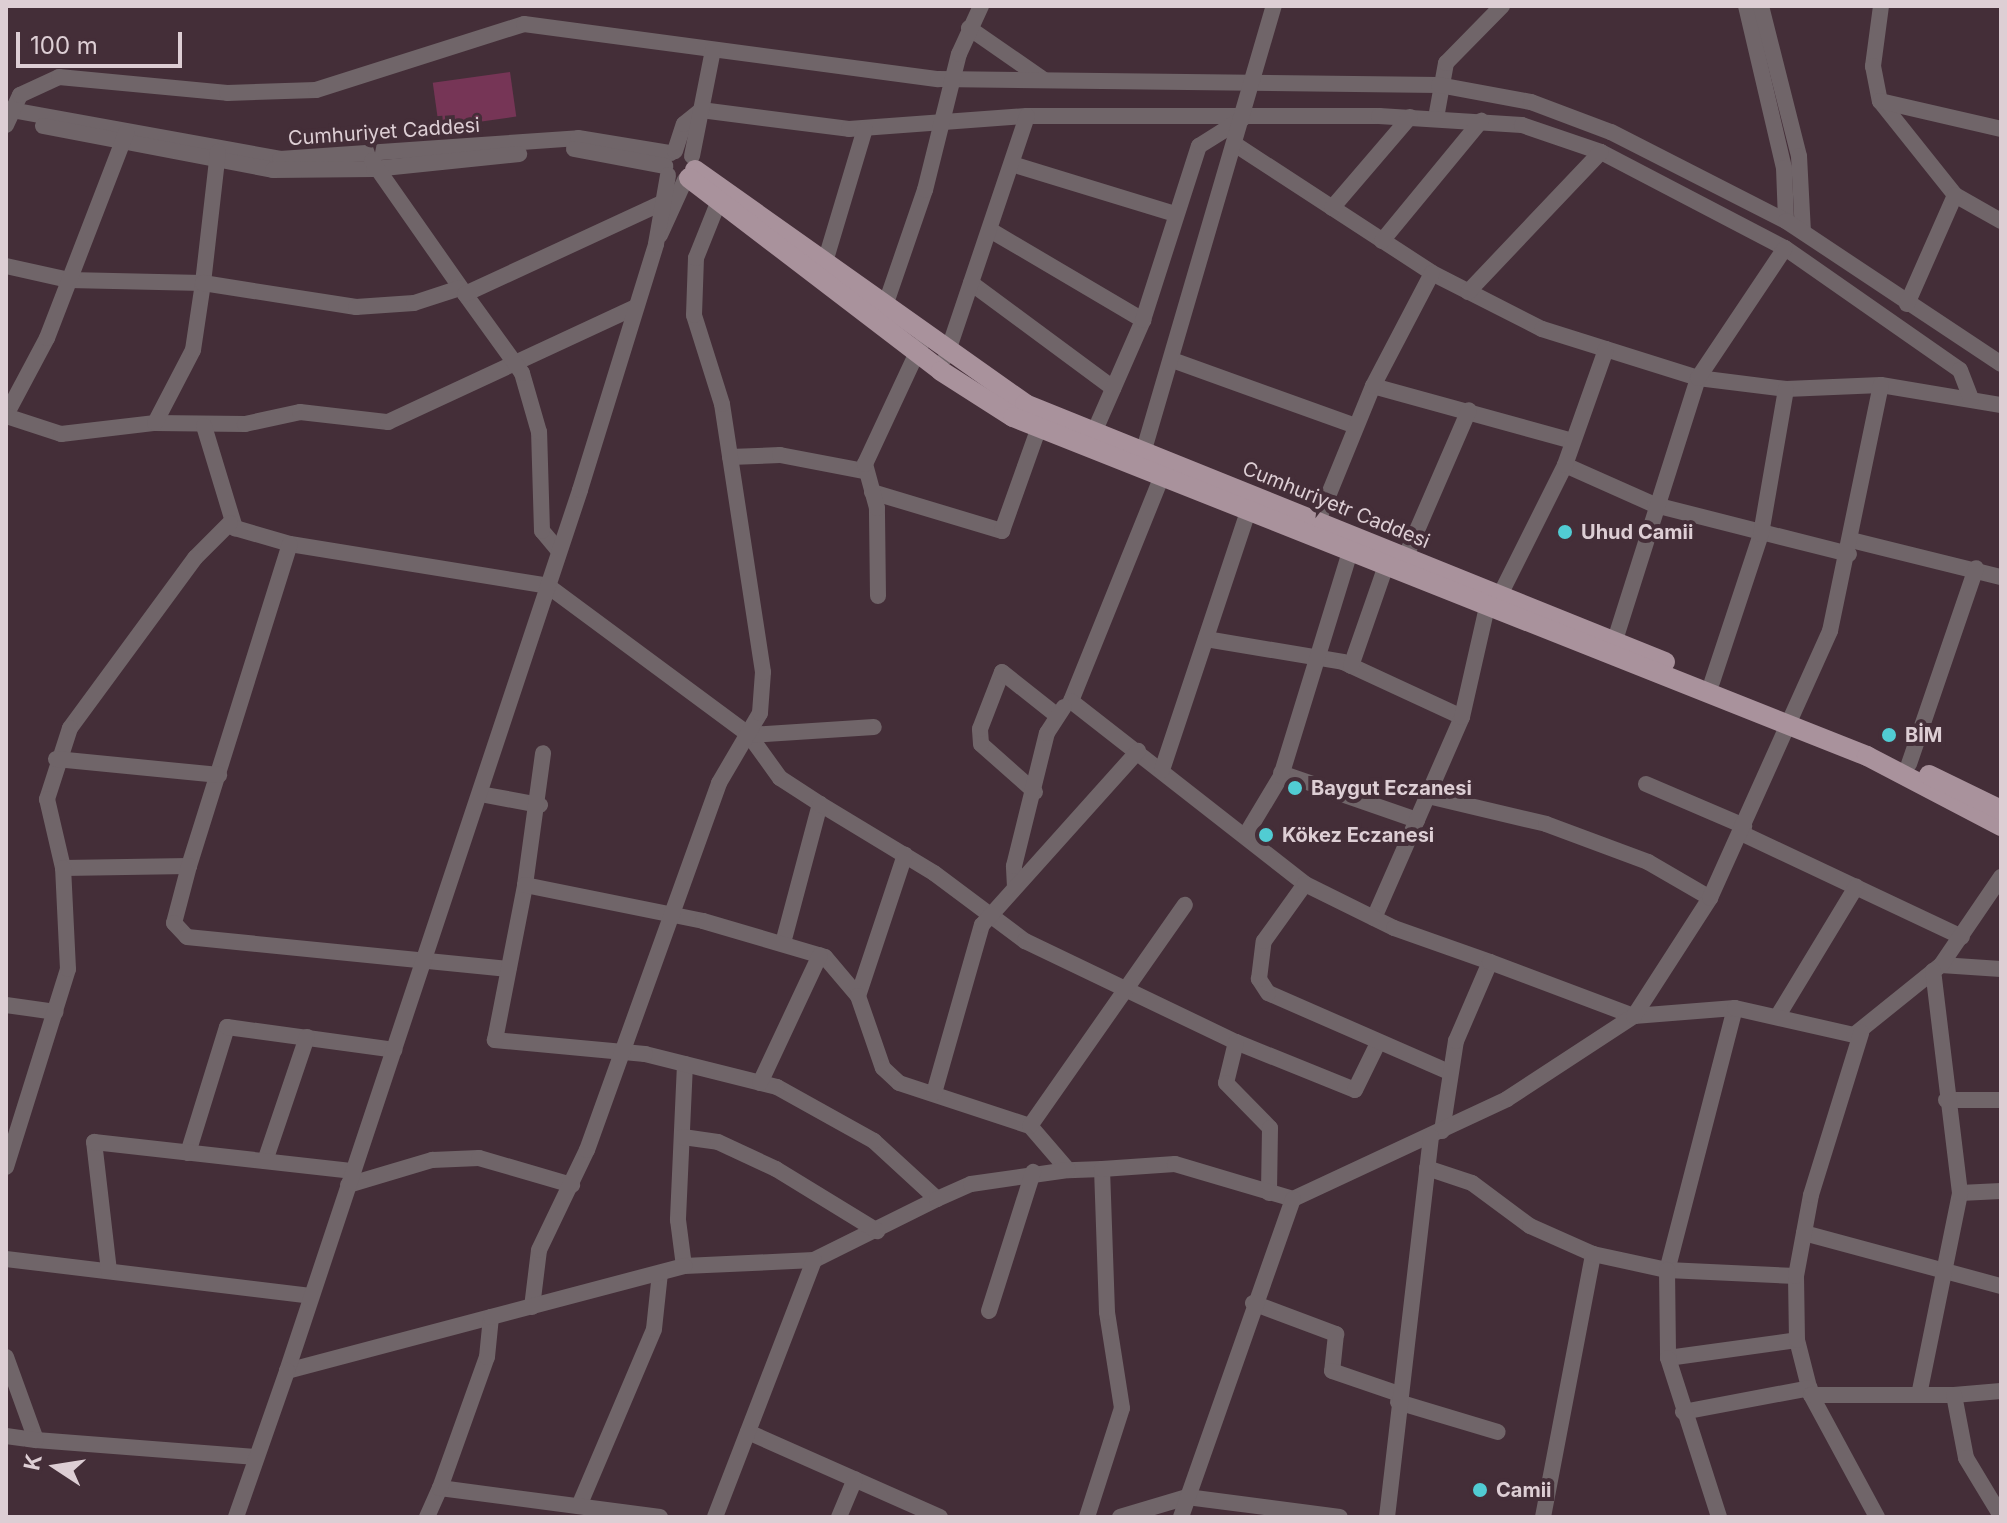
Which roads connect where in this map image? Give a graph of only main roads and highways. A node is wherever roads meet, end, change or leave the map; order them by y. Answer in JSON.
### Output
{"nodes":[{"id":1,"x":822,"y":271,"type":"junction"},
{"id":2,"x":921,"y":344,"type":"junction"},
{"id":3,"x":1042,"y":421,"type":"junction"},
{"id":4,"x":1164,"y":470,"type":"junction"},
{"id":5,"x":1314,"y":528,"type":"junction"},
{"id":6,"x":1394,"y":559,"type":"junction"},
{"id":7,"x":1493,"y":602,"type":"junction"},
{"id":8,"x":1793,"y":722,"type":"junction"},
{"id":9,"x":2000,"y":818,"type":"edge"}],
"edges":[{"from":1,"to":1,"type":"main road"},
{"from":1,"to":2,"type":"main road"},
{"from":1,"to":2,"type":"main road"},
{"from":2,"to":3,"type":"main road"},
{"from":3,"to":4,"type":"main road"},
{"from":3,"to":4,"type":"main road","name":"Cumhuriyetr Caddesi"},
{"from":4,"to":5,"type":"main road","name":"Cumhuriyetr Caddesi"},
{"from":4,"to":5,"type":"main road"},
{"from":5,"to":6,"type":"main road","name":"Cumhuriyetr Caddesi"},
{"from":5,"to":6,"type":"main road"},
{"from":6,"to":7,"type":"main road"},
{"from":7,"to":8,"type":"main road"},
{"from":7,"to":8,"type":"main road"},
{"from":8,"to":9,"type":"main road"},
{"from":8,"to":9,"type":"main road"}]}
